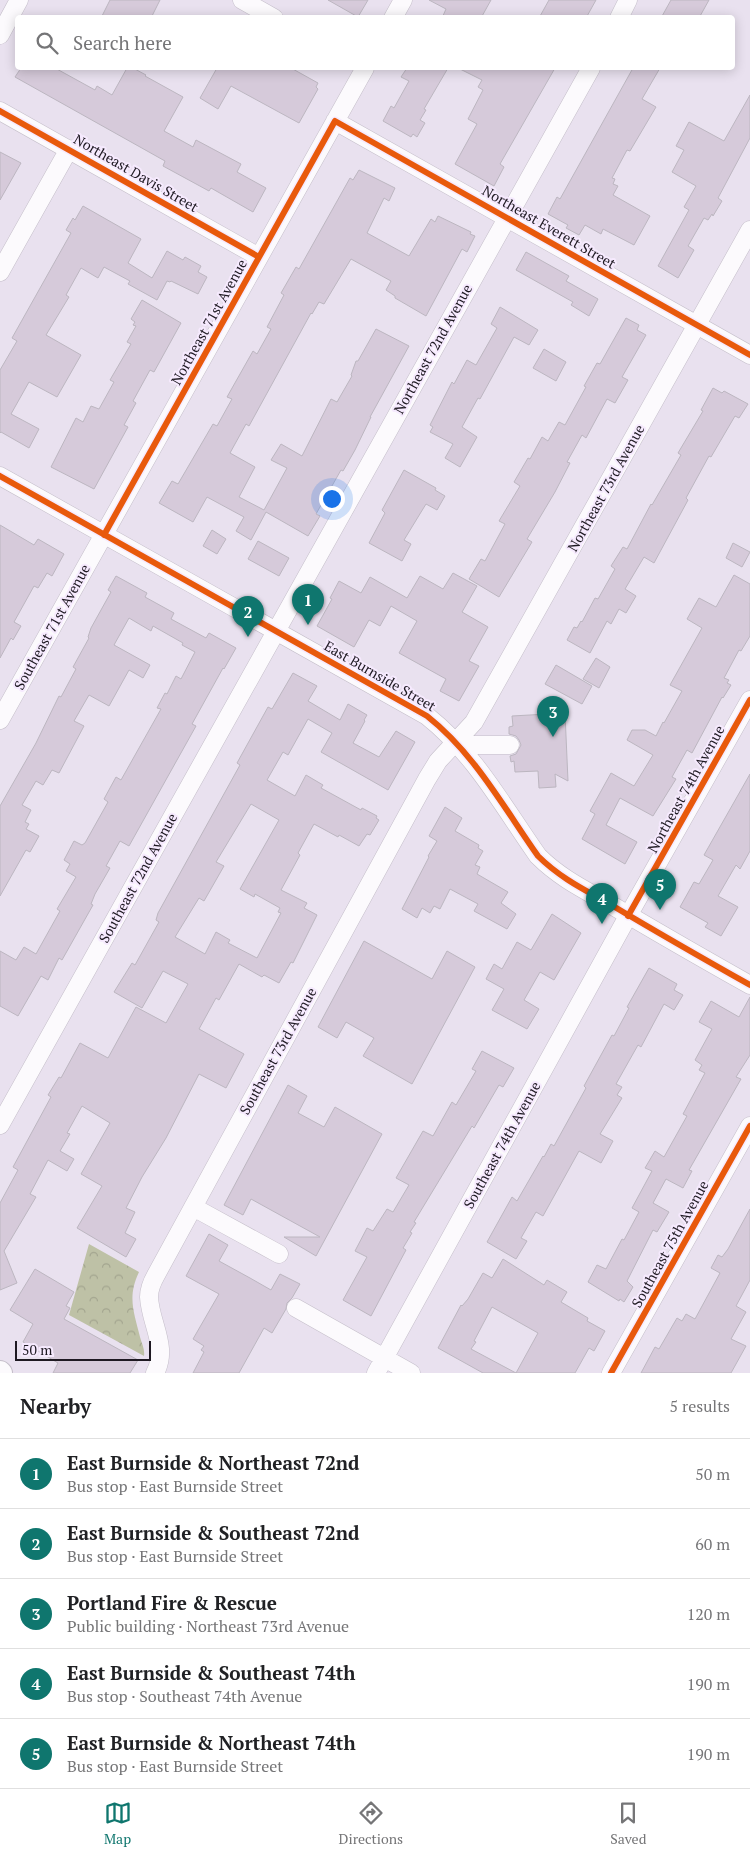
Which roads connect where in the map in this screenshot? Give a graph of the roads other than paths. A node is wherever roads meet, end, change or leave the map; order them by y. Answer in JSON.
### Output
{"nodes":[{"id":1,"x":19,"y":0,"type":"edge"},
{"id":2,"x":242,"y":0,"type":"edge"},
{"id":3,"x":403,"y":0,"type":"edge"},
{"id":4,"x":628,"y":0,"type":"edge"},
{"id":5,"x":269,"y":15,"type":"edge"},
{"id":6,"x":396,"y":15,"type":"edge"},
{"id":7,"x":620,"y":15,"type":"edge"},
{"id":8,"x":0,"y":35,"type":"edge"},
{"id":9,"x":364,"y":70,"type":"edge"},
{"id":10,"x":590,"y":70,"type":"edge"},
{"id":11,"x":0,"y":110,"type":"edge"},
{"id":12,"x":335,"y":121,"type":"junction"},
{"id":13,"x":69,"y":149,"type":"junction"},
{"id":14,"x":507,"y":218,"type":"junction"},
{"id":15,"x":750,"y":230,"type":"edge"},
{"id":16,"x":259,"y":257,"type":"junction"},
{"id":17,"x":0,"y":272,"type":"edge"},
{"id":18,"x":697,"y":326,"type":"junction"},
{"id":19,"x":750,"y":356,"type":"edge"},
{"id":20,"x":0,"y":476,"type":"edge"},
{"id":21,"x":104,"y":535,"type":"junction"},
{"id":22,"x":276,"y":630,"type":"junction"},
{"id":23,"x":750,"y":700,"type":"edge"},
{"id":24,"x":0,"y":720,"type":"edge"},
{"id":25,"x":458,"y":744,"type":"junction"},
{"id":26,"x":510,"y":744,"type":"dead end"},
{"id":27,"x":628,"y":916,"type":"junction"},
{"id":28,"x":750,"y":985,"type":"edge"},
{"id":29,"x":0,"y":1125,"type":"edge"},
{"id":30,"x":750,"y":1126,"type":"edge"},
{"id":31,"x":193,"y":1207,"type":"junction"},
{"id":32,"x":278,"y":1254,"type":"dead end"},
{"id":33,"x":296,"y":1308,"type":"dead end"},
{"id":34,"x":384,"y":1358,"type":"junction"},
{"id":35,"x":156,"y":1373,"type":"edge"},
{"id":36,"x":376,"y":1373,"type":"edge"},
{"id":37,"x":411,"y":1373,"type":"edge"},
{"id":38,"x":611,"y":1373,"type":"edge"}],
"edges":[{"from":1,"to":8,"type":"street"},
{"from":2,"to":5,"type":"street"},
{"from":3,"to":6,"type":"street"},
{"from":4,"to":7,"type":"street"},
{"from":9,"to":12,"type":"street","name":"Northeast 71st Avenue"},
{"from":10,"to":14,"type":"street","name":"Northeast 72nd Avenue"},
{"from":11,"to":13,"type":"street","name":"Northeast Davis Street"},
{"from":12,"to":14,"type":"street","name":"Northeast Everett Street"},
{"from":12,"to":16,"type":"street","name":"Northeast 71st Avenue"},
{"from":13,"to":16,"type":"street","name":"Northeast Davis Street"},
{"from":13,"to":17,"type":"street"},
{"from":14,"to":18,"type":"street","name":"Northeast Everett Street"},
{"from":14,"to":22,"type":"street","name":"Northeast 72nd Avenue"},
{"from":15,"to":18,"type":"street","name":"Northeast 73rd Avenue"},
{"from":16,"to":21,"type":"street","name":"Northeast 71st Avenue"},
{"from":18,"to":19,"type":"street","name":"Northeast Everett Street"},
{"from":18,"to":25,"type":"street","name":"Northeast 73rd Avenue"},
{"from":20,"to":21,"type":"street","name":"East Burnside Street"},
{"from":21,"to":22,"type":"street","name":"East Burnside Street"},
{"from":21,"to":24,"type":"street","name":"Southeast 71st Avenue"},
{"from":22,"to":25,"type":"street","name":"East Burnside Street"},
{"from":22,"to":29,"type":"street","name":"Southeast 72nd Avenue"},
{"from":23,"to":27,"type":"street","name":"Northeast 74th Avenue"},
{"from":25,"to":26,"type":"street"},
{"from":25,"to":27,"type":"street","name":"East Burnside Street"},
{"from":25,"to":31,"type":"street","name":"Southeast 73rd Avenue"},
{"from":27,"to":28,"type":"street","name":"East Burnside Street"},
{"from":27,"to":34,"type":"street","name":"Southeast 74th Avenue"},
{"from":30,"to":38,"type":"street","name":"Southeast 75th Avenue"},
{"from":31,"to":32,"type":"street"},
{"from":31,"to":35,"type":"street","name":"Southeast 73rd Avenue"},
{"from":33,"to":34,"type":"street"},
{"from":34,"to":36,"type":"street","name":"Southeast 74th Avenue"},
{"from":34,"to":37,"type":"street"}]}
